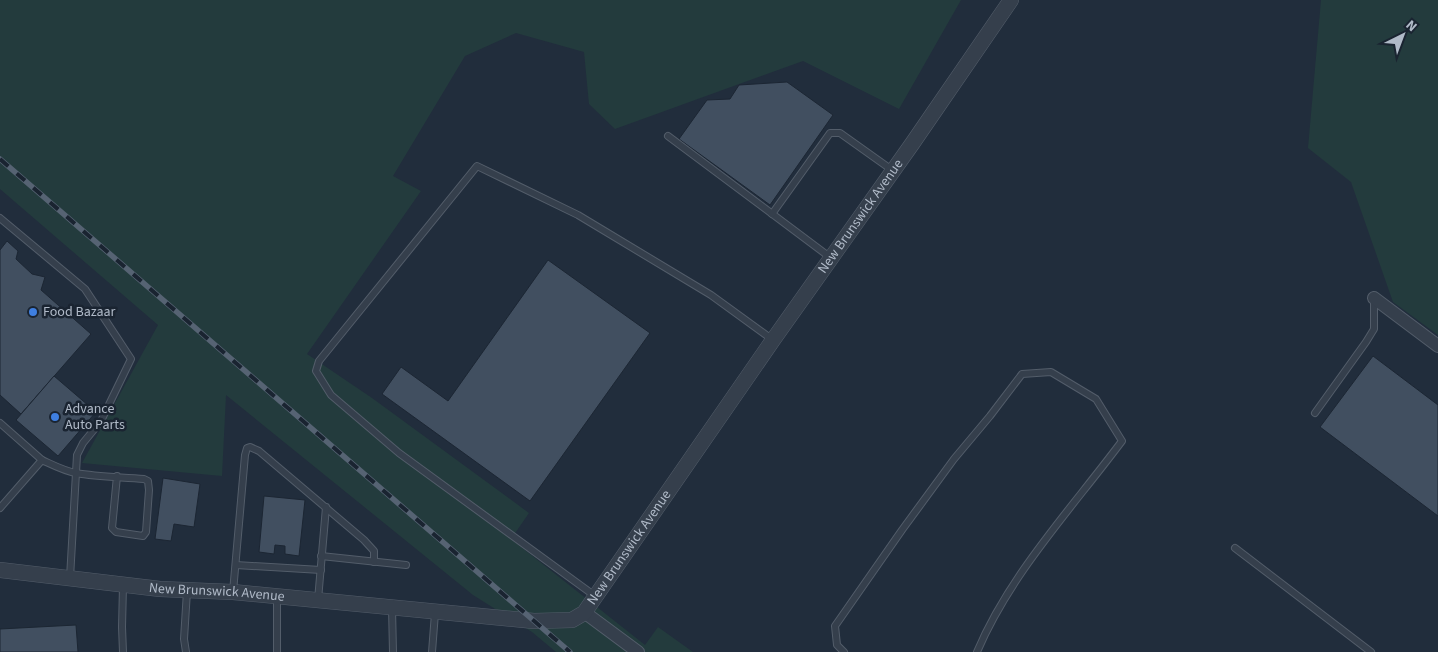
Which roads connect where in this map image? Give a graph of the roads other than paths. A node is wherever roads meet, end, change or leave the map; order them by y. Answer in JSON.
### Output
{"nodes":[{"id":1,"x":1011,"y":0,"type":"edge"},
{"id":2,"x":668,"y":136,"type":"dead end"},
{"id":3,"x":894,"y":171,"type":"junction"},
{"id":4,"x":772,"y":214,"type":"junction"},
{"id":5,"x":0,"y":218,"type":"edge"},
{"id":6,"x":832,"y":259,"type":"junction"},
{"id":7,"x":1374,"y":298,"type":"joint"},
{"id":8,"x":773,"y":340,"type":"junction"},
{"id":9,"x":1438,"y":346,"type":"edge"},
{"id":10,"x":1314,"y":413,"type":"dead end"},
{"id":11,"x":0,"y":423,"type":"edge"},
{"id":12,"x":42,"y":460,"type":"junction"},
{"id":13,"x":76,"y":473,"type":"junction"},
{"id":14,"x":116,"y":476,"type":"junction"},
{"id":15,"x":326,"y":507,"type":"junction"},
{"id":16,"x":0,"y":508,"type":"edge"},
{"id":17,"x":1235,"y":548,"type":"dead end"},
{"id":18,"x":321,"y":556,"type":"junction"},
{"id":19,"x":374,"y":562,"type":"junction"},
{"id":20,"x":236,"y":565,"type":"junction"},
{"id":21,"x":406,"y":565,"type":"dead end"},
{"id":22,"x":0,"y":570,"type":"edge"},
{"id":23,"x":321,"y":570,"type":"junction"},
{"id":24,"x":70,"y":578,"type":"junction"},
{"id":25,"x":124,"y":584,"type":"junction"},
{"id":26,"x":187,"y":591,"type":"junction"},
{"id":27,"x":233,"y":592,"type":"junction"},
{"id":28,"x":595,"y":596,"type":"junction"},
{"id":29,"x":277,"y":597,"type":"junction"},
{"id":30,"x":318,"y":600,"type":"junction"},
{"id":31,"x":392,"y":607,"type":"junction"},
{"id":32,"x":584,"y":612,"type":"junction"},
{"id":33,"x":435,"y":613,"type":"junction"},
{"id":34,"x":123,"y":652,"type":"edge"},
{"id":35,"x":186,"y":652,"type":"edge"},
{"id":36,"x":277,"y":652,"type":"edge"},
{"id":37,"x":394,"y":652,"type":"edge"},
{"id":38,"x":432,"y":652,"type":"edge"},
{"id":39,"x":638,"y":652,"type":"edge"},
{"id":40,"x":844,"y":652,"type":"edge"},
{"id":41,"x":977,"y":652,"type":"edge"},
{"id":42,"x":1371,"y":652,"type":"edge"}],
"edges":[{"from":1,"to":3,"type":"street","name":"New Brunswick Avenue"},
{"from":2,"to":4,"type":"lane"},
{"from":3,"to":4,"type":"lane"},
{"from":3,"to":6,"type":"street","name":"New Brunswick Avenue"},
{"from":4,"to":6,"type":"lane"},
{"from":5,"to":13,"type":"lane"},
{"from":6,"to":8,"type":"street","name":"New Brunswick Avenue"},
{"from":7,"to":9,"type":"street"},
{"from":7,"to":10,"type":"lane"},
{"from":8,"to":28,"type":"street","name":"New Brunswick Avenue"},
{"from":8,"to":28,"type":"lane"},
{"from":11,"to":12,"type":"lane"},
{"from":12,"to":13,"type":"lane"},
{"from":12,"to":16,"type":"lane"},
{"from":13,"to":14,"type":"lane"},
{"from":13,"to":24,"type":"lane"},
{"from":14,"to":14,"type":"lane"},
{"from":15,"to":18,"type":"lane"},
{"from":15,"to":19,"type":"lane"},
{"from":15,"to":20,"type":"lane"},
{"from":17,"to":42,"type":"lane"},
{"from":18,"to":19,"type":"lane"},
{"from":18,"to":23,"type":"lane"},
{"from":19,"to":21,"type":"lane"},
{"from":20,"to":23,"type":"lane"},
{"from":20,"to":27,"type":"lane"},
{"from":22,"to":24,"type":"street","name":"New Brunswick Avenue"},
{"from":23,"to":30,"type":"lane"},
{"from":24,"to":25,"type":"street","name":"New Brunswick Avenue"},
{"from":25,"to":26,"type":"street","name":"New Brunswick Avenue"},
{"from":25,"to":34,"type":"lane"},
{"from":26,"to":27,"type":"street","name":"New Brunswick Avenue"},
{"from":26,"to":35,"type":"lane"},
{"from":27,"to":29,"type":"street","name":"New Brunswick Avenue"},
{"from":28,"to":32,"type":"street","name":"New Brunswick Avenue"},
{"from":29,"to":30,"type":"street","name":"New Brunswick Avenue"},
{"from":29,"to":36,"type":"lane"},
{"from":30,"to":31,"type":"street","name":"New Brunswick Avenue"},
{"from":31,"to":33,"type":"street","name":"New Brunswick Avenue"},
{"from":31,"to":37,"type":"lane"},
{"from":32,"to":33,"type":"street","name":"New Brunswick Avenue"},
{"from":32,"to":39,"type":"street"},
{"from":33,"to":38,"type":"lane"},
{"from":40,"to":41,"type":"lane"}]}
